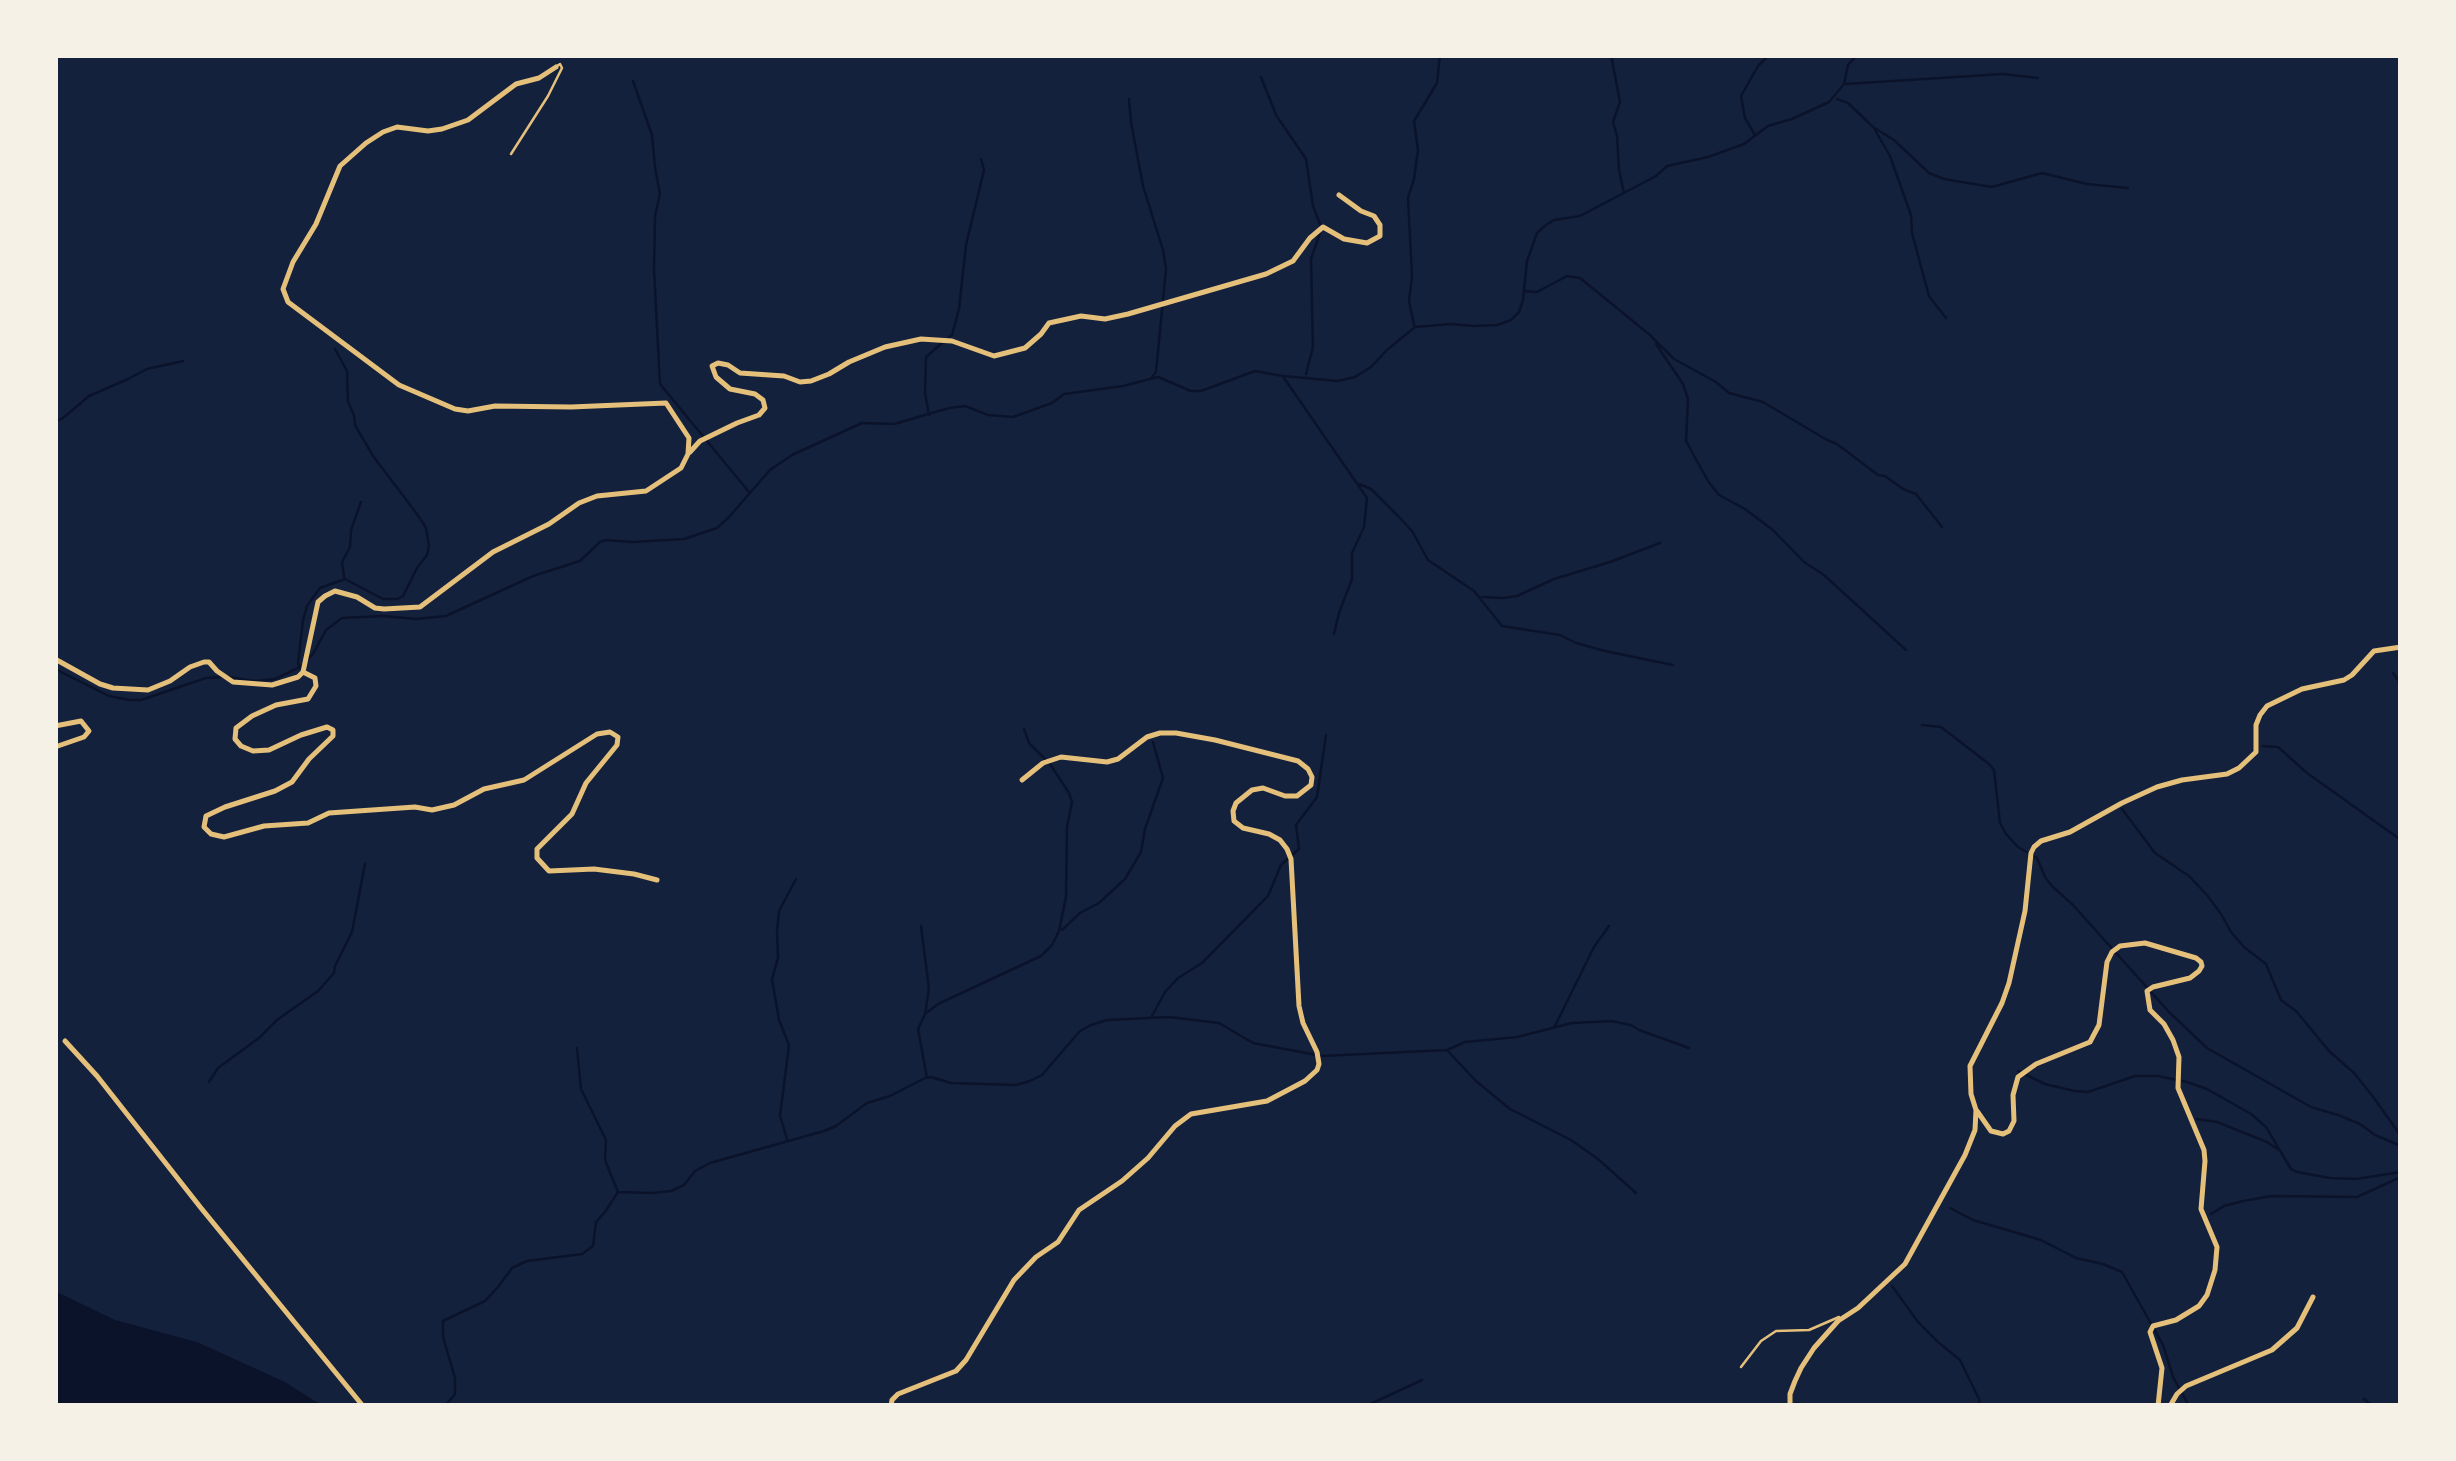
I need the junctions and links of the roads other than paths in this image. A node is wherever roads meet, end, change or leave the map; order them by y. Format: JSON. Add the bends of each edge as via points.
{"nodes":[{"id":1,"x":556,"y":67,"type":"joint"},
{"id":2,"x":511,"y":154,"type":"dead end"},
{"id":3,"x":1340,"y":195,"type":"dead end"},
{"id":4,"x":688,"y":454,"type":"junction"},
{"id":5,"x":2401,"y":647,"type":"edge"},
{"id":6,"x":55,"y":659,"type":"edge"},
{"id":7,"x":304,"y":672,"type":"junction"},
{"id":8,"x":55,"y":726,"type":"edge"},
{"id":9,"x":55,"y":747,"type":"edge"},
{"id":10,"x":1022,"y":780,"type":"dead end"},
{"id":11,"x":657,"y":880,"type":"dead end"},
{"id":12,"x":65,"y":1041,"type":"dead end"},
{"id":13,"x":1976,"y":1110,"type":"junction"},
{"id":14,"x":2312,"y":1298,"type":"dead end"},
{"id":15,"x":1845,"y":1316,"type":"junction"},
{"id":16,"x":1741,"y":1367,"type":"dead end"},
{"id":17,"x":363,"y":1406,"type":"edge"},
{"id":18,"x":891,"y":1406,"type":"edge"},
{"id":19,"x":1790,"y":1406,"type":"edge"},
{"id":20,"x":2158,"y":1406,"type":"edge"},
{"id":21,"x":2170,"y":1406,"type":"edge"}],
"edges":[{"from":1,"to":2,"type":"lane","via":[[562,68],[548,96]]},
{"from":1,"to":4,"type":"street","via":[[516,84],[468,120],[428,131],[382,132],[340,166],[283,289],[288,302],[399,386],[455,409],[666,403],[689,438]]},
{"from":3,"to":4,"type":"street","via":[[1374,216],[1380,236],[1367,244],[1323,227],[1292,262],[1266,274],[1128,314],[1050,323],[1025,348],[994,356],[952,340],[921,339],[800,382],[740,374],[718,363],[712,366],[716,378],[755,394],[765,408],[700,441]]},
{"from":4,"to":7,"type":"street","via":[[680,468],[646,492],[579,502],[494,552],[420,607],[375,608],[335,591],[325,596],[318,602]]},
{"from":5,"to":13,"type":"street","via":[[2374,651],[2344,680],[2266,706],[2256,725],[2256,752],[2239,768],[2158,787],[2034,847],[2009,982],[1970,1066]]},
{"from":6,"to":7,"type":"street","via":[[100,684],[148,690],[204,662],[233,682],[272,685]]},
{"from":7,"to":11,"type":"street","via":[[315,678],[308,699],[252,716],[236,728],[234,739],[253,751],[326,727],[333,736],[292,782],[206,816],[204,828],[211,834],[224,838],[329,813],[454,805],[524,780],[610,732],[617,745],[537,858],[548,871],[594,869]]},
{"from":8,"to":9,"type":"street","via":[[81,720],[89,731]]},
{"from":10,"to":18,"type":"street","via":[[1061,757],[1118,759],[1160,733],[1215,740],[1308,768],[1310,785],[1297,796],[1252,790],[1233,811],[1243,828],[1269,834],[1287,849],[1299,1006],[1317,1070],[1267,1101],[1191,1114],[1122,1182],[1079,1210],[1058,1242],[1014,1280],[956,1370],[898,1394]]},
{"from":12,"to":17,"type":"street"},
{"from":13,"to":15,"type":"street","via":[[1964,1155],[1905,1264]]},
{"from":13,"to":20,"type":"street","via":[[1991,1131],[2003,1134],[2014,1121],[2018,1077],[2090,1042],[2099,1024],[2107,962],[2120,946],[2145,943],[2201,962],[2190,978],[2147,991],[2150,1010],[2179,1057],[2178,1088],[2206,1162],[2201,1209],[2216,1247],[2215,1270],[2199,1306],[2150,1332],[2162,1368]]},
{"from":14,"to":21,"type":"street","via":[[2297,1328],[2272,1350],[2186,1386]]},
{"from":15,"to":16,"type":"lane","via":[[1808,1330],[1776,1331]]},
{"from":15,"to":19,"type":"street","via":[[1800,1368]]}]}
